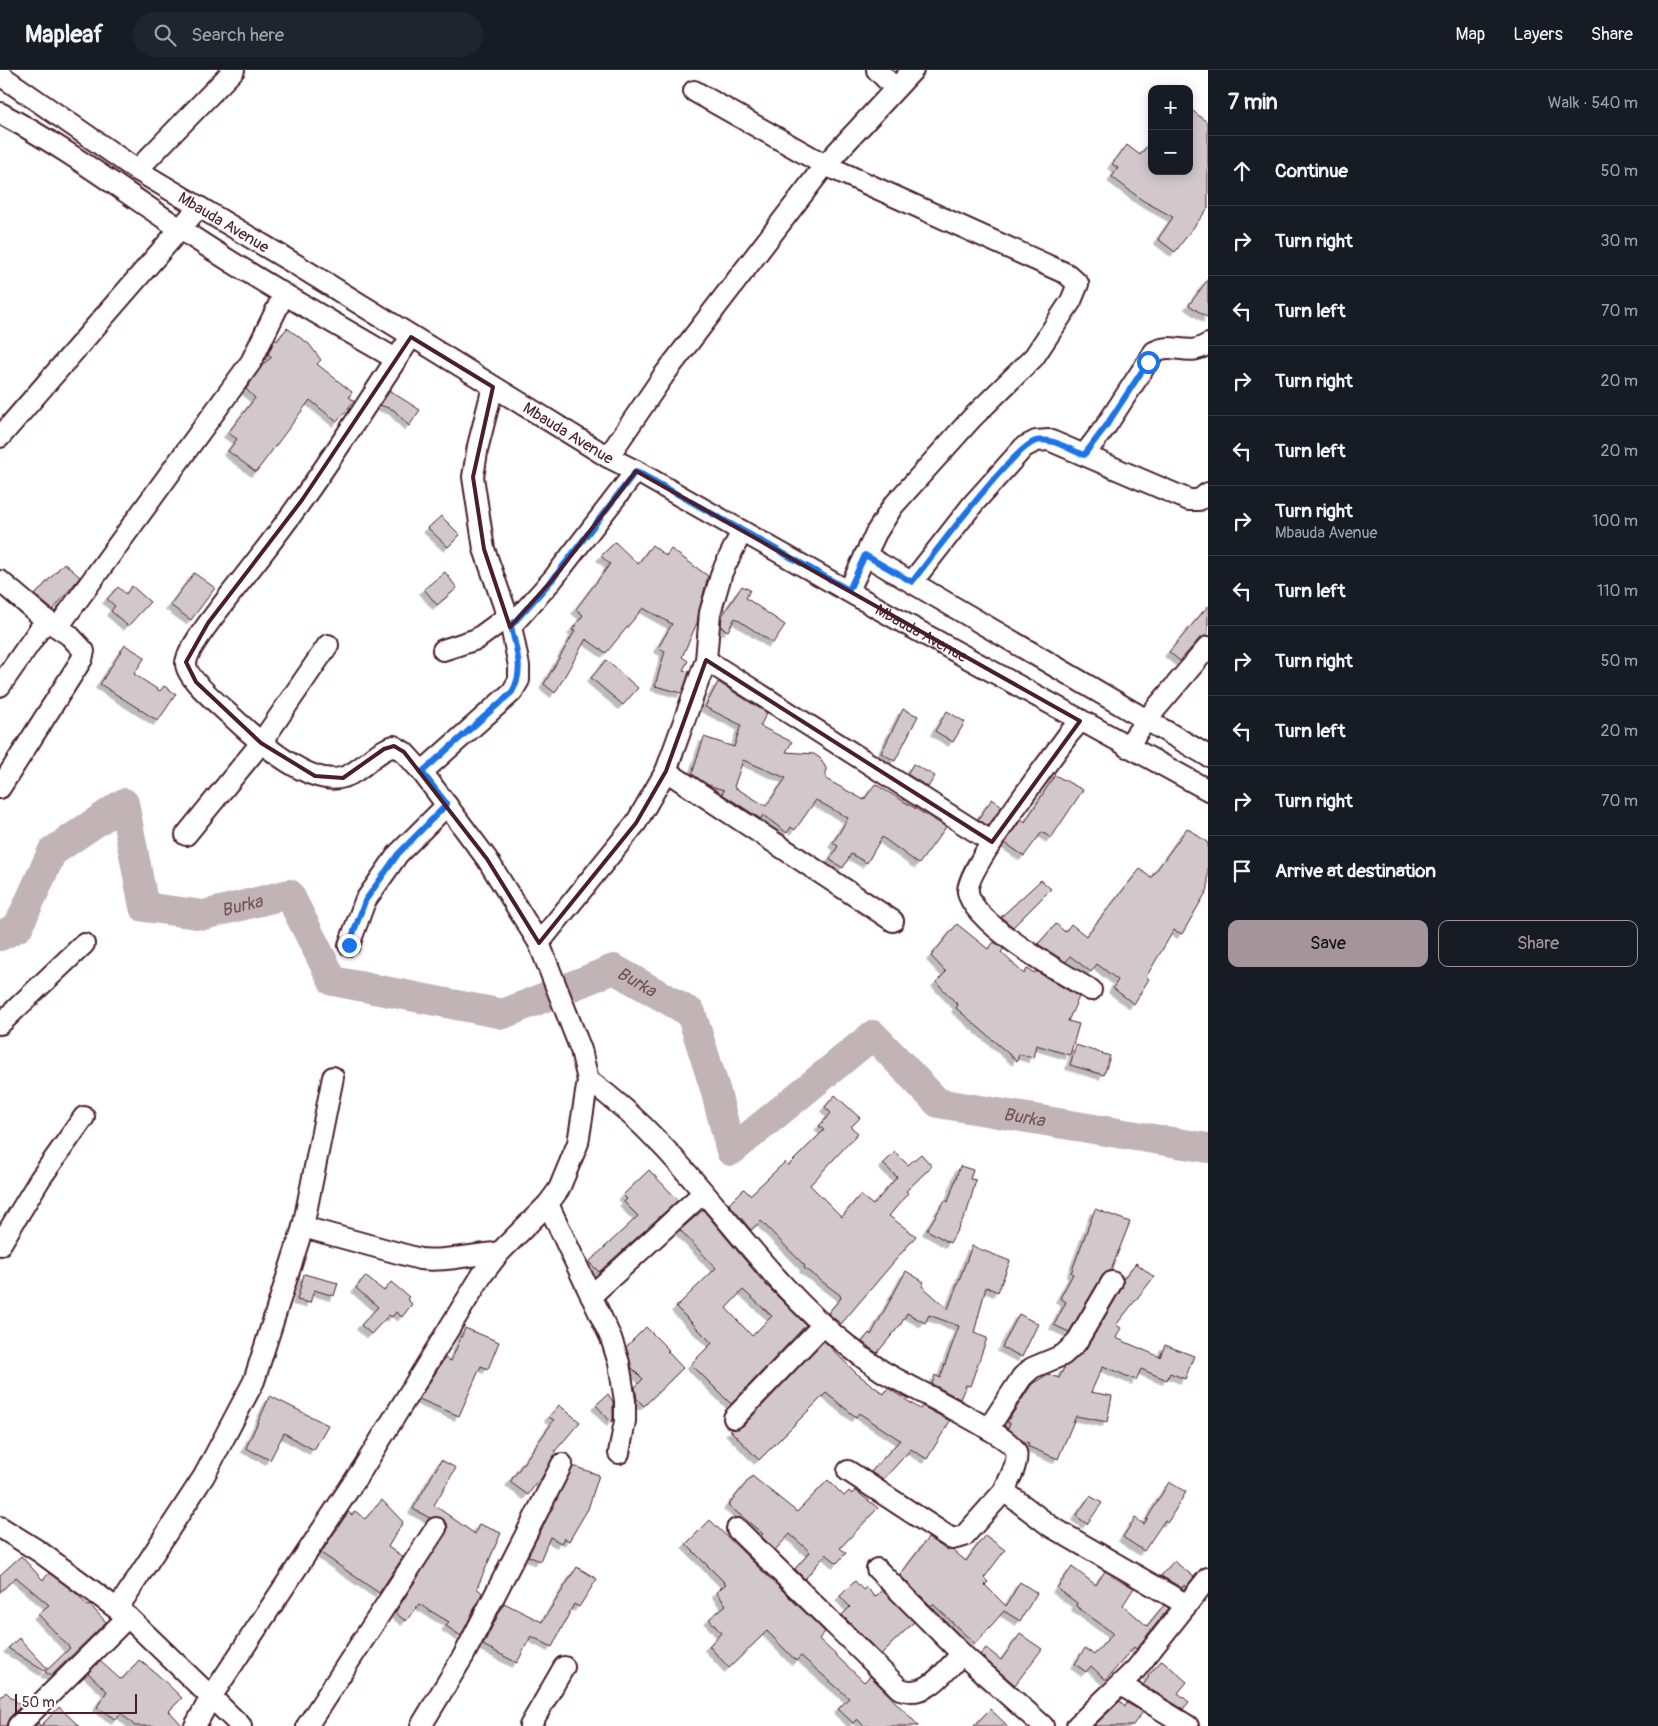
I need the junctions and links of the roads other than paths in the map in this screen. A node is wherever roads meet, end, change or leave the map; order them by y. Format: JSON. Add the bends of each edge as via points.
{"nodes":[{"id":1,"x":234,"y":70,"type":"edge"},
{"id":2,"x":877,"y":70,"type":"edge"},
{"id":3,"x":913,"y":70,"type":"edge"},
{"id":4,"x":0,"y":75,"type":"edge"},
{"id":5,"x":894,"y":87,"type":"junction"},
{"id":6,"x":694,"y":91,"type":"dead end"},
{"id":7,"x":0,"y":113,"type":"edge"},
{"id":8,"x":825,"y":166,"type":"junction"},
{"id":9,"x":138,"y":170,"type":"junction"},
{"id":10,"x":199,"y":207,"type":"junction"},
{"id":11,"x":180,"y":229,"type":"junction"},
{"id":12,"x":284,"y":294,"type":"junction"},
{"id":13,"x":411,"y":337,"type":"junction"},
{"id":14,"x":1208,"y":344,"type":"edge"},
{"id":15,"x":396,"y":359,"type":"junction"},
{"id":16,"x":493,"y":387,"type":"junction"},
{"id":17,"x":0,"y":437,"type":"edge"},
{"id":18,"x":1084,"y":455,"type":"junction"},
{"id":19,"x":608,"y":457,"type":"junction"},
{"id":20,"x":636,"y":471,"type":"junction"},
{"id":21,"x":1208,"y":493,"type":"edge"},
{"id":22,"x":742,"y":531,"type":"junction"},
{"id":23,"x":865,"y":555,"type":"junction"},
{"id":24,"x":0,"y":581,"type":"edge"},
{"id":25,"x":912,"y":582,"type":"junction"},
{"id":26,"x":849,"y":590,"type":"junction"},
{"id":27,"x":509,"y":622,"type":"junction"},
{"id":28,"x":52,"y":623,"type":"junction"},
{"id":29,"x":328,"y":645,"type":"dead end"},
{"id":30,"x":1208,"y":647,"type":"edge"},
{"id":31,"x":444,"y":650,"type":"dead end"},
{"id":32,"x":706,"y":660,"type":"junction"},
{"id":33,"x":0,"y":686,"type":"edge"},
{"id":34,"x":1147,"y":718,"type":"junction"},
{"id":35,"x":1080,"y":721,"type":"junction"},
{"id":36,"x":261,"y":743,"type":"junction"},
{"id":37,"x":1127,"y":747,"type":"junction"},
{"id":38,"x":1208,"y":756,"type":"edge"},
{"id":39,"x":666,"y":771,"type":"junction"},
{"id":40,"x":422,"y":772,"type":"junction"},
{"id":41,"x":0,"y":788,"type":"edge"},
{"id":42,"x":1208,"y":790,"type":"edge"},
{"id":43,"x":447,"y":804,"type":"junction"},
{"id":44,"x":186,"y":834,"type":"dead end"},
{"id":45,"x":992,"y":842,"type":"junction"},
{"id":46,"x":892,"y":921,"type":"dead end"},
{"id":47,"x":539,"y":943,"type":"junction"},
{"id":48,"x":84,"y":944,"type":"dead end"},
{"id":49,"x":349,"y":945,"type":"dead end"},
{"id":50,"x":1091,"y":990,"type":"dead end"},
{"id":51,"x":0,"y":1024,"type":"edge"},
{"id":52,"x":333,"y":1077,"type":"dead end"},
{"id":53,"x":588,"y":1080,"type":"junction"},
{"id":54,"x":84,"y":1117,"type":"dead end"},
{"id":55,"x":703,"y":1193,"type":"junction"},
{"id":56,"x":548,"y":1204,"type":"junction"},
{"id":57,"x":304,"y":1227,"type":"junction"},
{"id":58,"x":0,"y":1245,"type":"edge"},
{"id":59,"x":499,"y":1253,"type":"junction"},
{"id":60,"x":1112,"y":1282,"type":"dead end"},
{"id":61,"x":591,"y":1296,"type":"junction"},
{"id":62,"x":823,"y":1325,"type":"junction"},
{"id":63,"x":734,"y":1418,"type":"dead end"},
{"id":64,"x":988,"y":1429,"type":"junction"},
{"id":65,"x":618,"y":1453,"type":"dead end"},
{"id":66,"x":562,"y":1464,"type":"dead end"},
{"id":67,"x":848,"y":1471,"type":"dead end"},
{"id":68,"x":1004,"y":1491,"type":"junction"},
{"id":69,"x":0,"y":1527,"type":"edge"},
{"id":70,"x":436,"y":1528,"type":"dead end"},
{"id":71,"x":738,"y":1528,"type":"dead end"},
{"id":72,"x":877,"y":1569,"type":"dead end"},
{"id":73,"x":1208,"y":1578,"type":"edge"},
{"id":74,"x":1186,"y":1605,"type":"junction"},
{"id":75,"x":123,"y":1613,"type":"junction"},
{"id":76,"x":962,"y":1654,"type":"junction"},
{"id":77,"x":564,"y":1667,"type":"dead end"},
{"id":78,"x":1121,"y":1685,"type":"junction"},
{"id":79,"x":211,"y":1696,"type":"junction"},
{"id":80,"x":18,"y":1726,"type":"edge"},
{"id":81,"x":195,"y":1726,"type":"edge"},
{"id":82,"x":242,"y":1726,"type":"edge"},
{"id":83,"x":307,"y":1726,"type":"edge"},
{"id":84,"x":421,"y":1726,"type":"edge"},
{"id":85,"x":530,"y":1726,"type":"edge"},
{"id":86,"x":1043,"y":1726,"type":"edge"},
{"id":87,"x":1077,"y":1726,"type":"edge"},
{"id":88,"x":1188,"y":1726,"type":"edge"}],
"edges":[{"from":1,"to":9,"type":"street"},
{"from":2,"to":5,"type":"street"},
{"from":3,"to":5,"type":"street"},
{"from":4,"to":9,"type":"street","name":"Mbauda Avenue"},
{"from":5,"to":8,"type":"street"},
{"from":6,"to":8,"type":"street"},
{"from":7,"to":11,"type":"street","via":[[46,139]]},
{"from":8,"to":19,"type":"street","via":[[664,375]]},
{"from":8,"to":23,"type":"street","via":[[1067,274],[1078,284],[1071,301],[1034,357],[912,482],[893,506]]},
{"from":9,"to":10,"type":"street","name":"Mbauda Avenue"},
{"from":10,"to":11,"type":"street"},
{"from":10,"to":13,"type":"street","name":"Mbauda Avenue"},
{"from":11,"to":12,"type":"street"},
{"from":11,"to":17,"type":"street"},
{"from":12,"to":15,"type":"street"},
{"from":12,"to":28,"type":"street","via":[[251,362]]},
{"from":13,"to":15,"type":"street"},
{"from":13,"to":16,"type":"street","name":"Mbauda Avenue"},
{"from":14,"to":18,"type":"street","via":[[1196,351],[1164,346],[1154,352]]},
{"from":15,"to":36,"type":"street","via":[[302,500],[188,654],[187,670],[196,682]]},
{"from":16,"to":19,"type":"street","name":"Mbauda Avenue"},
{"from":16,"to":27,"type":"street","via":[[473,477],[484,548]]},
{"from":18,"to":21,"type":"street","via":[[1188,500],[1198,500]]},
{"from":18,"to":25,"type":"street","via":[[1049,440],[1036,441],[1024,447],[973,504]]},
{"from":19,"to":20,"type":"street","name":"Mbauda Avenue"},
{"from":20,"to":22,"type":"street","name":"Mbauda Avenue"},
{"from":20,"to":27,"type":"street","via":[[553,579]]},
{"from":22,"to":26,"type":"street","name":"Mbauda Avenue"},
{"from":22,"to":32,"type":"street","via":[[722,572],[710,613]]},
{"from":23,"to":25,"type":"street"},
{"from":23,"to":26,"type":"street"},
{"from":24,"to":28,"type":"street"},
{"from":25,"to":34,"type":"street"},
{"from":26,"to":35,"type":"street","name":"Mbauda Avenue"},
{"from":27,"to":31,"type":"street","via":[[477,639]]},
{"from":27,"to":40,"type":"street","via":[[519,680],[512,692]]},
{"from":28,"to":33,"type":"street"},
{"from":28,"to":41,"type":"street","via":[[81,645],[84,651],[82,659]]},
{"from":29,"to":36,"type":"street"},
{"from":30,"to":34,"type":"street"},
{"from":32,"to":39,"type":"street"},
{"from":32,"to":45,"type":"street"},
{"from":34,"to":37,"type":"street"},
{"from":34,"to":38,"type":"street"},
{"from":35,"to":37,"type":"street","name":"Mbauda Avenue"},
{"from":35,"to":45,"type":"street"},
{"from":36,"to":40,"type":"street","via":[[315,776],[328,780],[343,778],[384,749],[394,746]]},
{"from":36,"to":44,"type":"street"},
{"from":37,"to":42,"type":"street","name":"Mbauda Avenue"},
{"from":39,"to":46,"type":"street"},
{"from":39,"to":47,"type":"street","via":[[636,823]]},
{"from":40,"to":43,"type":"street"},
{"from":43,"to":47,"type":"street","via":[[487,859]]},
{"from":43,"to":49,"type":"street","via":[[398,854],[365,901]]},
{"from":45,"to":50,"type":"street","via":[[969,881],[968,891],[978,913],[1031,954]]},
{"from":47,"to":53,"type":"street","via":[[580,1050]]},
{"from":48,"to":51,"type":"street"},
{"from":52,"to":57,"type":"street"},
{"from":53,"to":55,"type":"street","via":[[612,1097],[650,1133]]},
{"from":53,"to":56,"type":"street","via":[[578,1143],[566,1175]]},
{"from":54,"to":58,"type":"street","via":[[40,1179]]},
{"from":55,"to":61,"type":"street"},
{"from":55,"to":62,"type":"street","via":[[788,1292]]},
{"from":56,"to":59,"type":"street"},
{"from":56,"to":61,"type":"street"},
{"from":57,"to":59,"type":"street","via":[[420,1259]]},
{"from":57,"to":75,"type":"street","via":[[254,1381],[204,1476]]},
{"from":59,"to":79,"type":"street","via":[[468,1295],[363,1468]]},
{"from":60,"to":64,"type":"street","via":[[1076,1343],[1063,1355],[1032,1368],[1022,1377]]},
{"from":61,"to":65,"type":"street","via":[[611,1338],[623,1384],[625,1420]]},
{"from":62,"to":63,"type":"street"},
{"from":62,"to":64,"type":"street","via":[[882,1370]]},
{"from":64,"to":68,"type":"street","via":[[1012,1445],[1017,1453]]},
{"from":66,"to":84,"type":"street","via":[[464,1655]]},
{"from":67,"to":68,"type":"street","via":[[952,1539],[964,1536]]},
{"from":68,"to":74,"type":"street","via":[[1050,1526]]},
{"from":69,"to":75,"type":"street"},
{"from":70,"to":83,"type":"street"},
{"from":71,"to":76,"type":"street","via":[[900,1688],[916,1692],[926,1689]]},
{"from":72,"to":76,"type":"street"},
{"from":73,"to":74,"type":"street"},
{"from":74,"to":78,"type":"street"},
{"from":75,"to":79,"type":"street"},
{"from":75,"to":80,"type":"street"},
{"from":76,"to":86,"type":"street"},
{"from":77,"to":85,"type":"street"},
{"from":78,"to":87,"type":"street"},
{"from":78,"to":88,"type":"street"},
{"from":79,"to":81,"type":"street"},
{"from":79,"to":82,"type":"street"}]}
